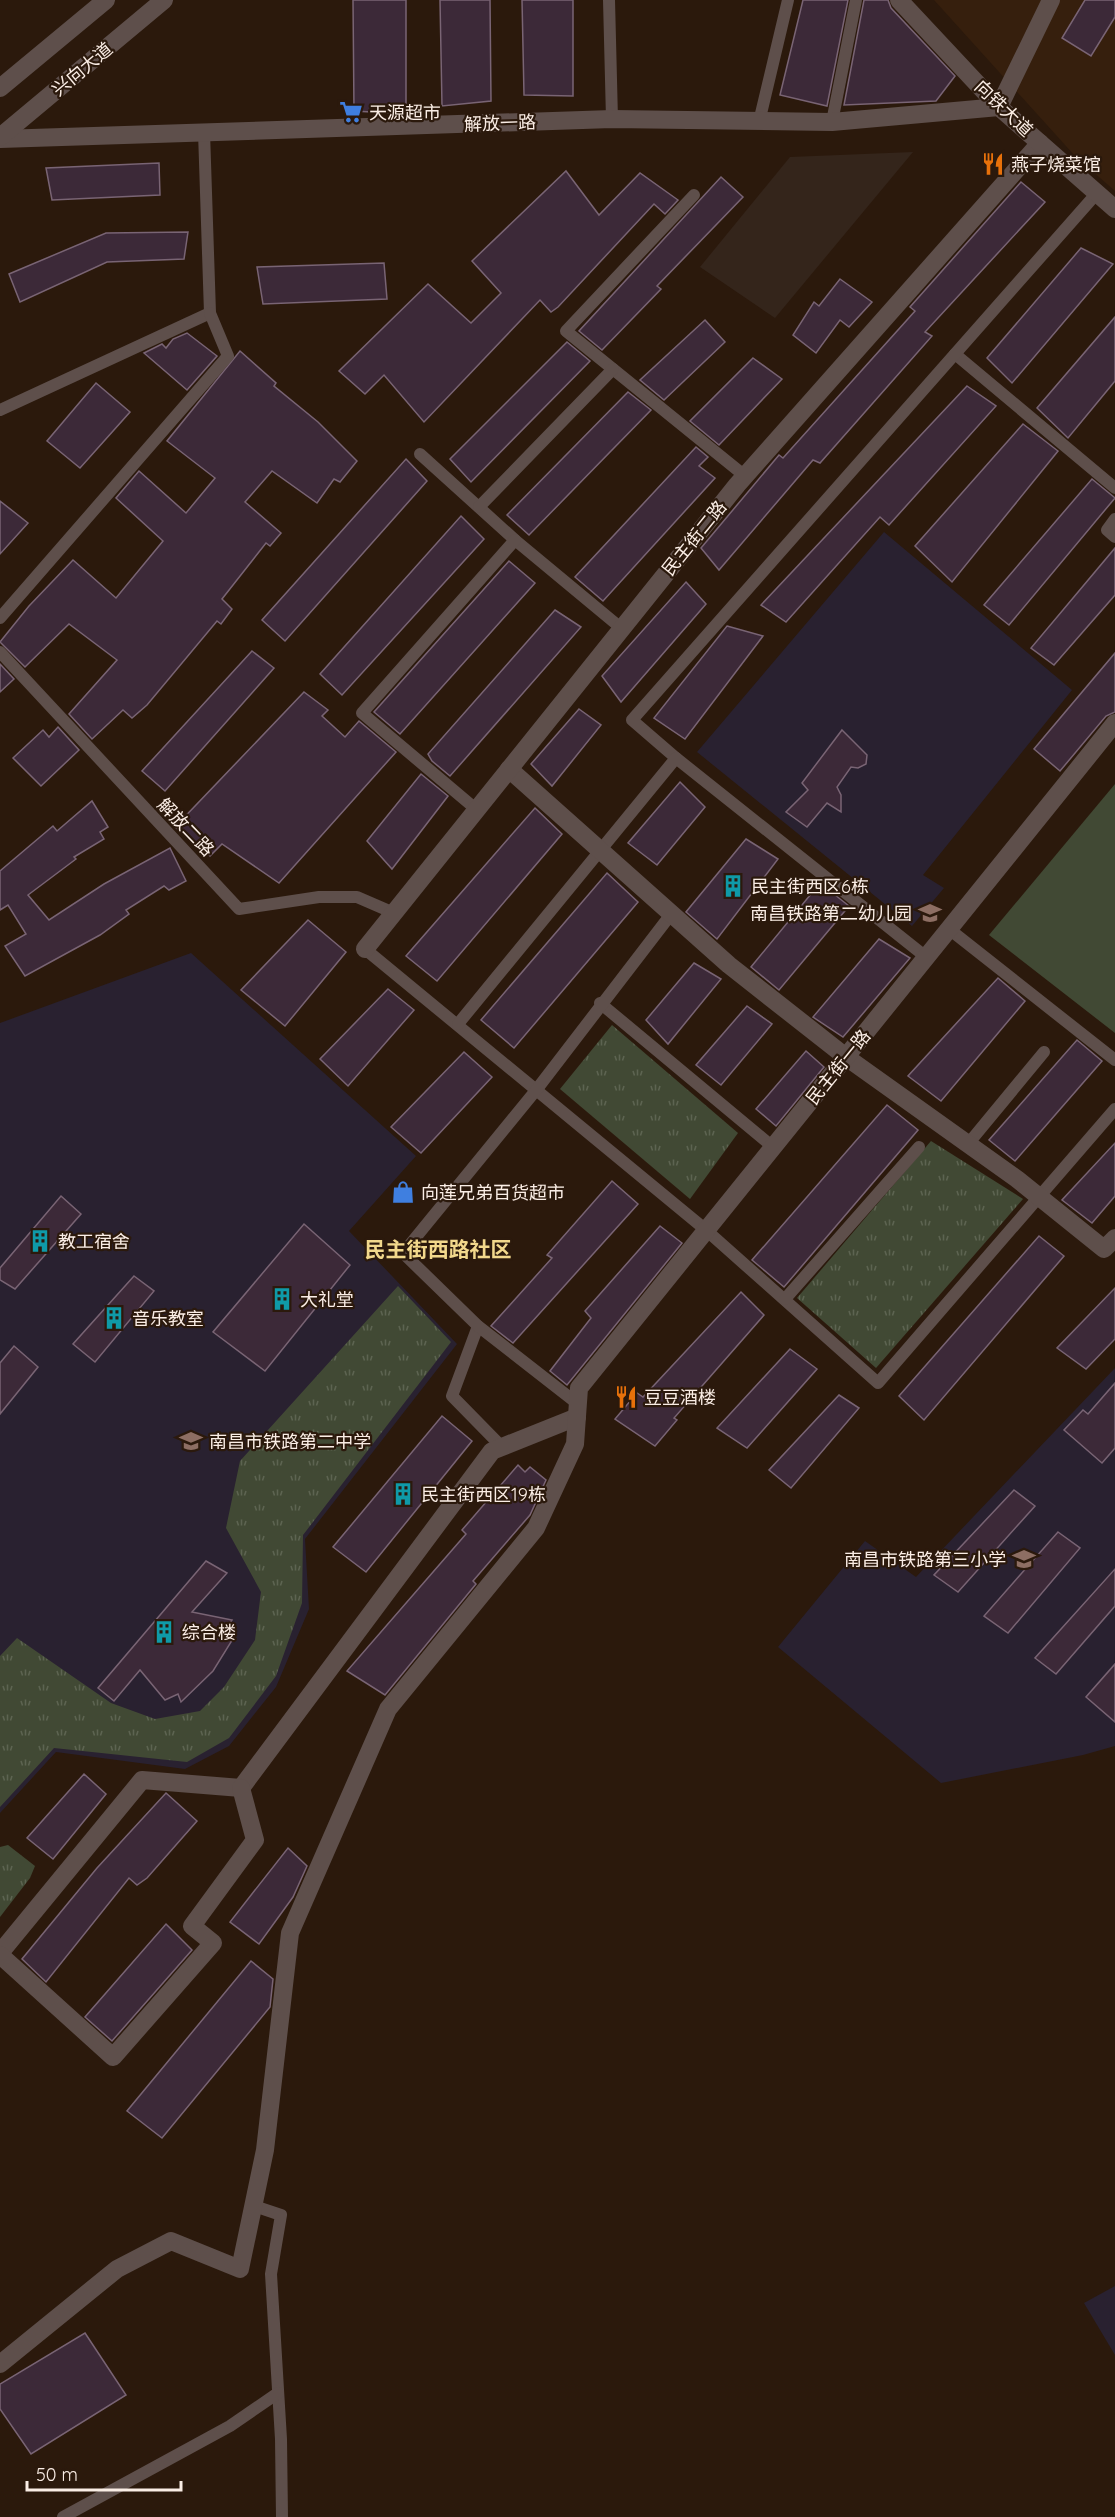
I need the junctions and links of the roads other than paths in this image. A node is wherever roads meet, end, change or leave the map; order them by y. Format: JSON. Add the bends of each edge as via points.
{"nodes":[{"id":1,"x":106,"y":0,"type":"edge"},
{"id":2,"x":164,"y":0,"type":"edge"},
{"id":3,"x":609,"y":0,"type":"edge"},
{"id":4,"x":788,"y":0,"type":"edge"},
{"id":5,"x":856,"y":0,"type":"edge"},
{"id":6,"x":899,"y":0,"type":"edge"},
{"id":7,"x":1051,"y":0,"type":"edge"},
{"id":8,"x":0,"y":88,"type":"edge"},
{"id":9,"x":999,"y":106,"type":"junction"},
{"id":10,"x":612,"y":119,"type":"junction"},
{"id":11,"x":759,"y":122,"type":"junction"},
{"id":12,"x":832,"y":122,"type":"junction"},
{"id":13,"x":204,"y":132,"type":"junction"},
{"id":14,"x":0,"y":138,"type":"edge"},
{"id":15,"x":1040,"y":143,"type":"junction"},
{"id":16,"x":1097,"y":193,"type":"junction"},
{"id":17,"x":694,"y":195,"type":"dead end"},
{"id":18,"x":1115,"y":209,"type":"edge"},
{"id":19,"x":210,"y":313,"type":"junction"},
{"id":20,"x":955,"y":354,"type":"junction"},
{"id":21,"x":613,"y":369,"type":"junction"},
{"id":22,"x":0,"y":410,"type":"edge"},
{"id":23,"x":420,"y":454,"type":"dead end"},
{"id":24,"x":745,"y":476,"type":"junction"},
{"id":25,"x":1115,"y":488,"type":"edge"},
{"id":26,"x":479,"y":507,"type":"junction"},
{"id":27,"x":1115,"y":519,"type":"edge"},
{"id":28,"x":1115,"y":537,"type":"edge"},
{"id":29,"x":515,"y":540,"type":"junction"},
{"id":30,"x":0,"y":618,"type":"edge"},
{"id":31,"x":621,"y":628,"type":"junction"},
{"id":32,"x":0,"y":652,"type":"edge"},
{"id":33,"x":1115,"y":723,"type":"edge"},
{"id":34,"x":676,"y":758,"type":"junction"},
{"id":35,"x":509,"y":769,"type":"junction"},
{"id":36,"x":477,"y":810,"type":"junction"},
{"id":37,"x":599,"y":849,"type":"junction"},
{"id":38,"x":394,"y":913,"type":"junction"},
{"id":39,"x":672,"y":913,"type":"junction"},
{"id":40,"x":949,"y":929,"type":"junction"},
{"id":41,"x":365,"y":949,"type":"joint"},
{"id":42,"x":926,"y":957,"type":"junction"},
{"id":43,"x":600,"y":1003,"type":"junction"},
{"id":44,"x":458,"y":1024,"type":"junction"},
{"id":45,"x":1044,"y":1052,"type":"dead end"},
{"id":46,"x":846,"y":1057,"type":"junction"},
{"id":47,"x":1115,"y":1060,"type":"edge"},
{"id":48,"x":537,"y":1089,"type":"junction"},
{"id":49,"x":1114,"y":1109,"type":"edge"},
{"id":50,"x":968,"y":1144,"type":"junction"},
{"id":51,"x":773,"y":1147,"type":"junction"},
{"id":52,"x":919,"y":1147,"type":"dead end"},
{"id":53,"x":1040,"y":1197,"type":"junction"},
{"id":54,"x":706,"y":1230,"type":"junction"},
{"id":55,"x":1115,"y":1238,"type":"edge"},
{"id":56,"x":785,"y":1299,"type":"junction"},
{"id":57,"x":478,"y":1326,"type":"junction"},
{"id":58,"x":577,"y":1411,"type":"junction"},
{"id":59,"x":502,"y":1447,"type":"junction"},
{"id":60,"x":241,"y":1788,"type":"junction"},
{"id":61,"x":0,"y":1954,"type":"edge"},
{"id":62,"x":254,"y":2206,"type":"junction"},
{"id":63,"x":0,"y":2364,"type":"edge"},
{"id":64,"x":278,"y":2392,"type":"junction"},
{"id":65,"x":63,"y":2517,"type":"edge"},
{"id":66,"x":282,"y":2517,"type":"edge"}],
"edges":[{"from":1,"to":8,"type":"street","name":"兴向大道"},
{"from":2,"to":14,"type":"street","name":"兴向大道"},
{"from":3,"to":10,"type":"lane"},
{"from":4,"to":11,"type":"lane"},
{"from":5,"to":12,"type":"lane"},
{"from":6,"to":9,"type":"street","name":"向铁大道"},
{"from":7,"to":9,"type":"street"},
{"from":9,"to":12,"type":"street","name":"解放一路"},
{"from":9,"to":15,"type":"street","name":"向铁大道"},
{"from":10,"to":11,"type":"street","name":"解放一路"},
{"from":10,"to":13,"type":"street","name":"解放一路"},
{"from":11,"to":12,"type":"street","name":"解放一路"},
{"from":13,"to":14,"type":"street","name":"解放一路"},
{"from":13,"to":19,"type":"lane"},
{"from":15,"to":16,"type":"street","name":"向铁大道"},
{"from":15,"to":24,"type":"street","name":"民主街二路"},
{"from":16,"to":18,"type":"street","name":"向铁大道"},
{"from":16,"to":20,"type":"lane"},
{"from":17,"to":21,"type":"lane","via":[[566,331]]},
{"from":19,"to":22,"type":"lane"},
{"from":19,"to":30,"type":"lane","via":[[228,356]]},
{"from":20,"to":25,"type":"lane"},
{"from":20,"to":34,"type":"lane","via":[[632,720]]},
{"from":21,"to":24,"type":"lane"},
{"from":21,"to":26,"type":"lane"},
{"from":23,"to":26,"type":"lane"},
{"from":24,"to":31,"type":"street","name":"民主街二路"},
{"from":26,"to":29,"type":"lane"},
{"from":27,"to":28,"type":"lane","via":[[1107,530]]},
{"from":29,"to":31,"type":"lane"},
{"from":29,"to":36,"type":"lane","via":[[362,713]]},
{"from":31,"to":35,"type":"street","name":"民主街二路"},
{"from":32,"to":38,"type":"lane","name":"解放二路","via":[[239,909],[319,897],[357,897]]},
{"from":33,"to":40,"type":"street","name":"民主街一路"},
{"from":34,"to":37,"type":"lane"},
{"from":34,"to":42,"type":"lane"},
{"from":35,"to":36,"type":"street","name":"民主街二路"},
{"from":35,"to":37,"type":"street"},
{"from":36,"to":38,"type":"street","name":"民主街二路"},
{"from":37,"to":39,"type":"street"},
{"from":37,"to":44,"type":"lane"},
{"from":38,"to":41,"type":"street","name":"民主街二路"},
{"from":39,"to":43,"type":"lane"},
{"from":39,"to":46,"type":"street","via":[[729,965]]},
{"from":40,"to":42,"type":"street","name":"民主街一路"},
{"from":40,"to":47,"type":"lane"},
{"from":41,"to":44,"type":"lane"},
{"from":42,"to":46,"type":"street","name":"民主街一路"},
{"from":43,"to":48,"type":"lane"},
{"from":43,"to":51,"type":"lane"},
{"from":44,"to":48,"type":"lane"},
{"from":45,"to":50,"type":"lane"},
{"from":46,"to":50,"type":"street"},
{"from":46,"to":51,"type":"street","name":"民主街一路"},
{"from":48,"to":54,"type":"lane"},
{"from":48,"to":57,"type":"lane","via":[[403,1253]]},
{"from":49,"to":53,"type":"lane"},
{"from":50,"to":53,"type":"street"},
{"from":51,"to":54,"type":"street","name":"民主街一路"},
{"from":52,"to":56,"type":"lane"},
{"from":53,"to":55,"type":"street","via":[[1104,1249]]},
{"from":53,"to":56,"type":"lane","via":[[878,1383]]},
{"from":54,"to":56,"type":"lane"},
{"from":54,"to":58,"type":"street","name":"民主街一路","via":[[579,1388]]},
{"from":57,"to":58,"type":"lane"},
{"from":57,"to":59,"type":"lane","via":[[452,1396]]},
{"from":58,"to":59,"type":"street"},
{"from":58,"to":62,"type":"street","name":"民主街一路","via":[[575,1444],[536,1528],[388,1709],[290,1933],[265,2150]]},
{"from":59,"to":60,"type":"street","via":[[492,1451]]},
{"from":60,"to":61,"type":"street","via":[[142,1780]]},
{"from":60,"to":61,"type":"street","via":[[255,1840],[192,1926],[213,1942],[113,2057]]},
{"from":62,"to":63,"type":"street","name":"民主街一路","via":[[240,2269],[171,2241],[117,2269]]},
{"from":62,"to":64,"type":"lane","via":[[281,2215],[271,2274]]},
{"from":64,"to":65,"type":"lane","via":[[230,2426]]},
{"from":64,"to":66,"type":"lane"}]}
